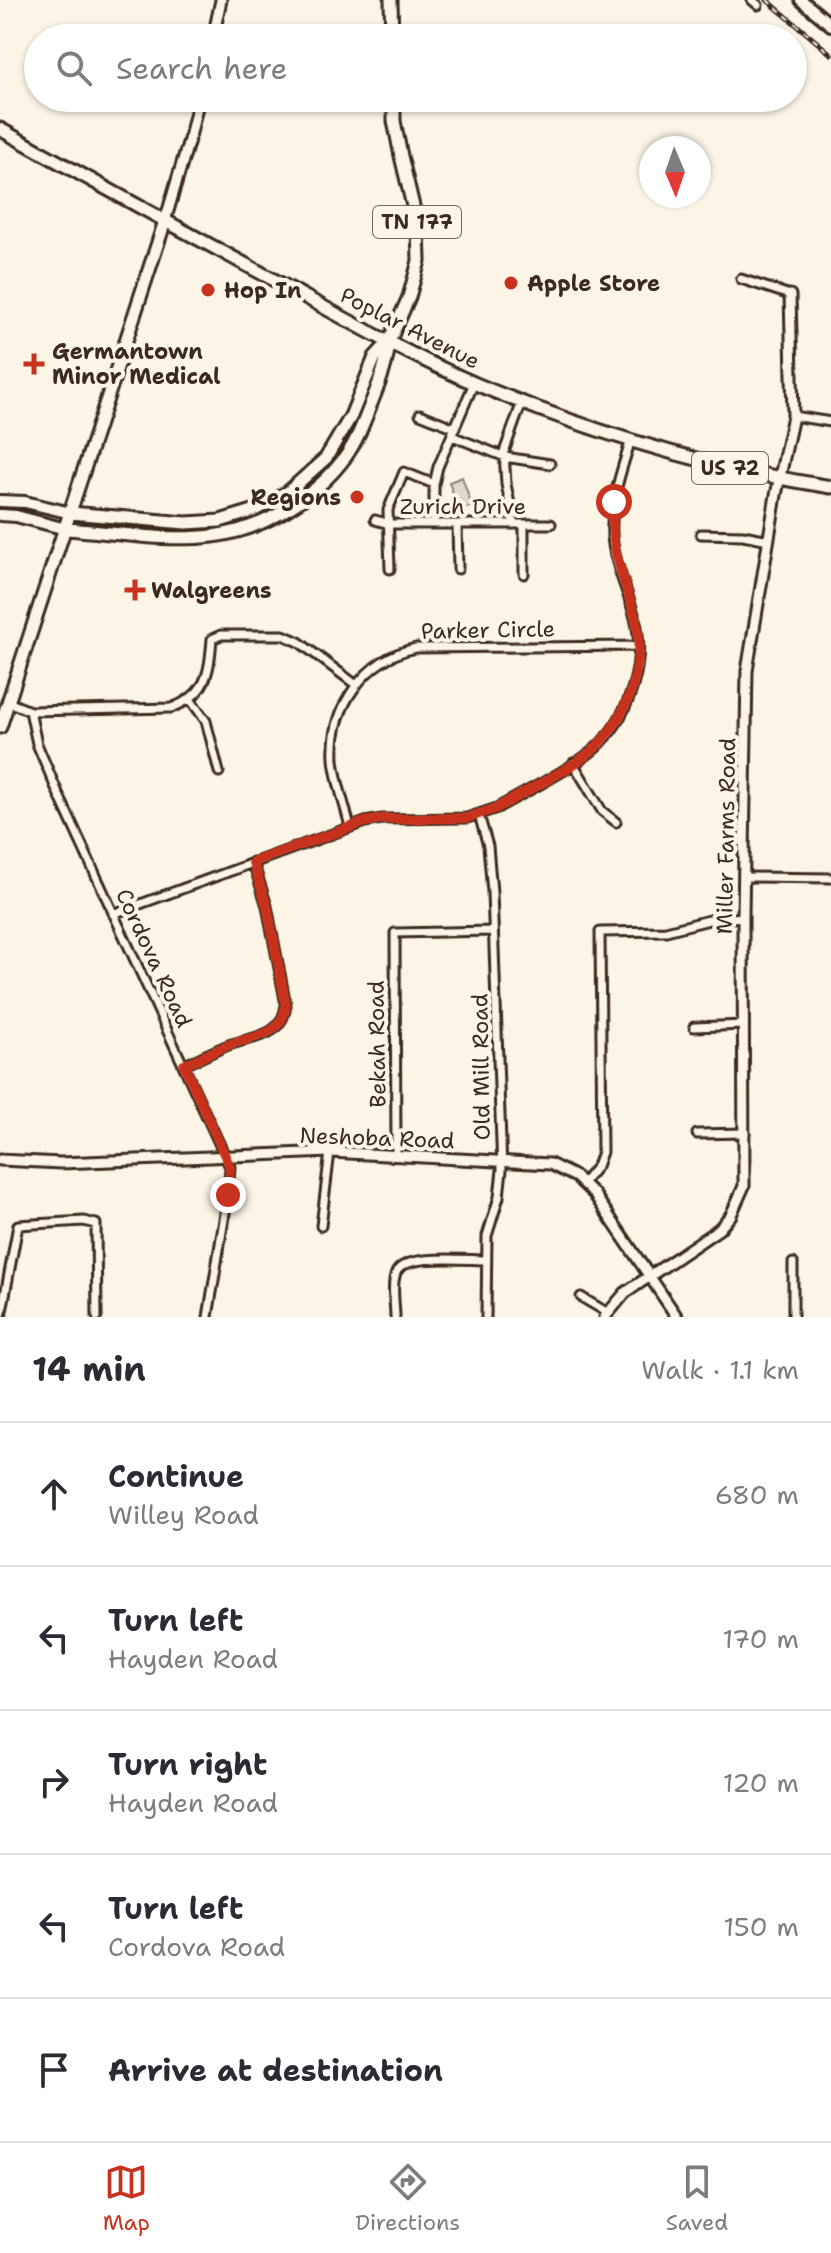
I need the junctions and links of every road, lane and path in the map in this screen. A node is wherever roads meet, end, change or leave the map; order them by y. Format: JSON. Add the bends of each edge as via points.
{"nodes":[{"id":1,"x":221,"y":0,"type":"edge"},
{"id":2,"x":391,"y":0,"type":"edge"},
{"id":3,"x":801,"y":0,"type":"edge"},
{"id":4,"x":216,"y":24,"type":"edge"},
{"id":5,"x":392,"y":24,"type":"edge"},
{"id":6,"x":831,"y":25,"type":"edge"},
{"id":7,"x":196,"y":112,"type":"edge"},
{"id":8,"x":394,"y":112,"type":"edge"},
{"id":9,"x":0,"y":129,"type":"edge"},
{"id":10,"x":165,"y":221,"type":"junction"},
{"id":11,"x":741,"y":279,"type":"dead end"},
{"id":12,"x":790,"y":295,"type":"joint"},
{"id":13,"x":389,"y":342,"type":"junction"},
{"id":14,"x":474,"y":383,"type":"junction"},
{"id":15,"x":522,"y":402,"type":"junction"},
{"id":16,"x":420,"y":414,"type":"dead end"},
{"id":17,"x":793,"y":416,"type":"junction"},
{"id":18,"x":831,"y":422,"type":"edge"},
{"id":19,"x":454,"y":432,"type":"junction"},
{"id":20,"x":631,"y":440,"type":"junction"},
{"id":21,"x":505,"y":457,"type":"junction"},
{"id":22,"x":550,"y":464,"type":"dead end"},
{"id":23,"x":781,"y":480,"type":"junction"},
{"id":24,"x":434,"y":484,"type":"junction"},
{"id":25,"x":831,"y":487,"type":"edge"},
{"id":26,"x":0,"y":501,"type":"edge"},
{"id":27,"x":71,"y":513,"type":"junction"},
{"id":28,"x":0,"y":515,"type":"edge"},
{"id":29,"x":375,"y":520,"type":"dead end"},
{"id":30,"x":390,"y":524,"type":"junction"},
{"id":31,"x":434,"y":524,"type":"junction"},
{"id":32,"x":457,"y":524,"type":"junction"},
{"id":33,"x":514,"y":524,"type":"junction"},
{"id":34,"x":524,"y":524,"type":"junction"},
{"id":35,"x":551,"y":524,"type":"dead end"},
{"id":36,"x":66,"y":529,"type":"junction"},
{"id":37,"x":701,"y":534,"type":"dead end"},
{"id":38,"x":769,"y":540,"type":"junction"},
{"id":39,"x":390,"y":569,"type":"dead end"},
{"id":40,"x":458,"y":569,"type":"dead end"},
{"id":41,"x":524,"y":574,"type":"dead end"},
{"id":42,"x":638,"y":646,"type":"junction"},
{"id":43,"x":355,"y":684,"type":"junction"},
{"id":44,"x":190,"y":699,"type":"junction"},
{"id":45,"x":8,"y":702,"type":"junction"},
{"id":46,"x":30,"y":711,"type":"junction"},
{"id":47,"x":0,"y":727,"type":"edge"},
{"id":48,"x":573,"y":763,"type":"junction"},
{"id":49,"x":219,"y":772,"type":"dead end"},
{"id":50,"x":479,"y":815,"type":"junction"},
{"id":51,"x":616,"y":822,"type":"dead end"},
{"id":52,"x":350,"y":827,"type":"junction"},
{"id":53,"x":253,"y":862,"type":"junction"},
{"id":54,"x":744,"y":877,"type":"junction"},
{"id":55,"x":831,"y":878,"type":"edge"},
{"id":56,"x":113,"y":914,"type":"junction"},
{"id":57,"x":743,"y":917,"type":"junction"},
{"id":58,"x":493,"y":931,"type":"junction"},
{"id":59,"x":744,"y":1025,"type":"junction"},
{"id":60,"x":694,"y":1027,"type":"dead end"},
{"id":61,"x":184,"y":1065,"type":"junction"},
{"id":62,"x":745,"y":1133,"type":"junction"},
{"id":63,"x":697,"y":1134,"type":"dead end"},
{"id":64,"x":330,"y":1152,"type":"junction"},
{"id":65,"x":396,"y":1154,"type":"junction"},
{"id":66,"x":226,"y":1156,"type":"junction"},
{"id":67,"x":0,"y":1160,"type":"edge"},
{"id":68,"x":501,"y":1161,"type":"junction"},
{"id":69,"x":583,"y":1183,"type":"junction"},
{"id":70,"x":321,"y":1226,"type":"dead end"},
{"id":71,"x":486,"y":1260,"type":"junction"},
{"id":72,"x":793,"y":1263,"type":"dead end"},
{"id":73,"x":650,"y":1276,"type":"junction"},
{"id":74,"x":581,"y":1297,"type":"dead end"},
{"id":75,"x":606,"y":1315,"type":"edge"},
{"id":76,"x":1,"y":1317,"type":"edge"},
{"id":77,"x":97,"y":1317,"type":"edge"},
{"id":78,"x":208,"y":1317,"type":"edge"},
{"id":79,"x":395,"y":1317,"type":"edge"},
{"id":80,"x":486,"y":1317,"type":"edge"},
{"id":81,"x":677,"y":1317,"type":"edge"},
{"id":82,"x":793,"y":1317,"type":"edge"}],
"edges":[{"from":1,"to":4,"type":"street"},
{"from":2,"to":5,"type":"main road"},
{"from":3,"to":6,"type":"main road"},
{"from":7,"to":10,"type":"street"},
{"from":8,"to":13,"type":"main road","number":"TN 177","via":[[420,250],[416,277]]},
{"from":9,"to":10,"type":"main road","name":"Poplar Avenue","number":"US 72"},
{"from":10,"to":13,"type":"main road","name":"Poplar Avenue","number":"US 72"},
{"from":10,"to":27,"type":"main road"},
{"from":11,"to":12,"type":"street"},
{"from":12,"to":17,"type":"street","name":"Miller Farms Road"},
{"from":13,"to":14,"type":"main road","name":"Poplar Avenue","number":"US 72"},
{"from":13,"to":27,"type":"main road","via":[[375,357],[351,416],[326,458],[276,499],[208,523]]},
{"from":13,"to":36,"type":"main road","via":[[387,362],[346,455],[293,505],[215,536]]},
{"from":14,"to":15,"type":"main road","name":"Poplar Avenue","number":"US 72"},
{"from":14,"to":19,"type":"street"},
{"from":15,"to":20,"type":"main road","name":"Poplar Avenue","number":"US 72"},
{"from":15,"to":21,"type":"street"},
{"from":16,"to":19,"type":"street"},
{"from":17,"to":18,"type":"street"},
{"from":17,"to":23,"type":"street","name":"Miller Farms Road"},
{"from":19,"to":21,"type":"street"},
{"from":19,"to":24,"type":"street"},
{"from":20,"to":23,"type":"main road","name":"Poplar Avenue","number":"US 72"},
{"from":20,"to":42,"type":"street","via":[[613,506],[612,533]]},
{"from":21,"to":22,"type":"street"},
{"from":21,"to":33,"type":"street"},
{"from":23,"to":25,"type":"main road","name":"Poplar Avenue","number":"US 72"},
{"from":23,"to":38,"type":"street","name":"Miller Farms Road"},
{"from":24,"to":30,"type":"street","via":[[404,472],[388,510]]},
{"from":24,"to":31,"type":"street"},
{"from":26,"to":27,"type":"main road"},
{"from":27,"to":36,"type":"main road"},
{"from":28,"to":36,"type":"main road"},
{"from":29,"to":30,"type":"street","name":"Zurich Drive"},
{"from":30,"to":31,"type":"street","name":"Zurich Drive"},
{"from":30,"to":39,"type":"street"},
{"from":31,"to":32,"type":"street","name":"Zurich Drive"},
{"from":32,"to":33,"type":"street","name":"Zurich Drive"},
{"from":32,"to":40,"type":"street"},
{"from":33,"to":34,"type":"street","name":"Zurich Drive"},
{"from":34,"to":35,"type":"street","name":"Zurich Drive"},
{"from":34,"to":41,"type":"street"},
{"from":36,"to":45,"type":"main road"},
{"from":37,"to":38,"type":"street"},
{"from":38,"to":54,"type":"street","name":"Miller Farms Road","via":[[747,671]]},
{"from":42,"to":43,"type":"street","name":"Parker Circle","via":[[416,648],[377,665]]},
{"from":42,"to":48,"type":"street","via":[[635,679],[624,708],[600,744]]},
{"from":43,"to":44,"type":"street","via":[[283,635],[221,635],[212,639],[207,675]]},
{"from":43,"to":52,"type":"street","name":"Parker Circle","via":[[334,744]]},
{"from":44,"to":46,"type":"street","via":[[171,708]]},
{"from":44,"to":49,"type":"street","via":[[206,721]]},
{"from":45,"to":46,"type":"street"},
{"from":45,"to":47,"type":"main road"},
{"from":46,"to":56,"type":"street","name":"Cordova Road","via":[[37,744]]},
{"from":48,"to":50,"type":"street"},
{"from":48,"to":51,"type":"street","via":[[602,811]]},
{"from":50,"to":52,"type":"street","via":[[382,819]]},
{"from":50,"to":58,"type":"street","name":"Old Mill Road","via":[[490,864]]},
{"from":52,"to":53,"type":"street"},
{"from":53,"to":56,"type":"street"},
{"from":53,"to":61,"type":"street","via":[[267,906],[284,1017],[266,1034]]},
{"from":54,"to":55,"type":"street"},
{"from":54,"to":57,"type":"street","name":"Miller Farms Road"},
{"from":56,"to":61,"type":"street","name":"Cordova Road"},
{"from":57,"to":59,"type":"street","name":"Miller Farms Road"},
{"from":57,"to":69,"type":"street","via":[[666,931],[600,932],[602,1152]]},
{"from":58,"to":65,"type":"street","name":"Bekah Road","via":[[395,933]]},
{"from":58,"to":68,"type":"street","name":"Old Mill Road"},
{"from":59,"to":60,"type":"street"},
{"from":59,"to":62,"type":"street","name":"Miller Farms Road"},
{"from":61,"to":66,"type":"street","name":"Cordova Road"},
{"from":62,"to":63,"type":"street"},
{"from":62,"to":73,"type":"street","name":"Miller Farms Road","via":[[744,1186],[731,1215],[706,1240]]},
{"from":64,"to":65,"type":"street","name":"Neshoba Road"},
{"from":64,"to":66,"type":"street","name":"Neshoba Road"},
{"from":64,"to":70,"type":"street"},
{"from":65,"to":68,"type":"street","name":"Neshoba Road"},
{"from":66,"to":67,"type":"street","name":"Neshoba Road","via":[[61,1163]]},
{"from":66,"to":78,"type":"street","name":"Cordova Road","via":[[229,1186]]},
{"from":68,"to":69,"type":"street","name":"Neshoba Road","via":[[550,1164]]},
{"from":68,"to":71,"type":"street","name":"Old Mill Road"},
{"from":69,"to":73,"type":"street","name":"Neshoba Road"},
{"from":71,"to":79,"type":"street","via":[[412,1260],[400,1266],[395,1276]]},
{"from":71,"to":80,"type":"street","name":"Old Mill Road"},
{"from":72,"to":82,"type":"street"},
{"from":73,"to":75,"type":"street","name":"Miller Farms Road"},
{"from":73,"to":81,"type":"street","name":"Neshoba Road"},
{"from":74,"to":75,"type":"street"},
{"from":76,"to":77,"type":"street","via":[[18,1225],[84,1221],[96,1224]]}]}
